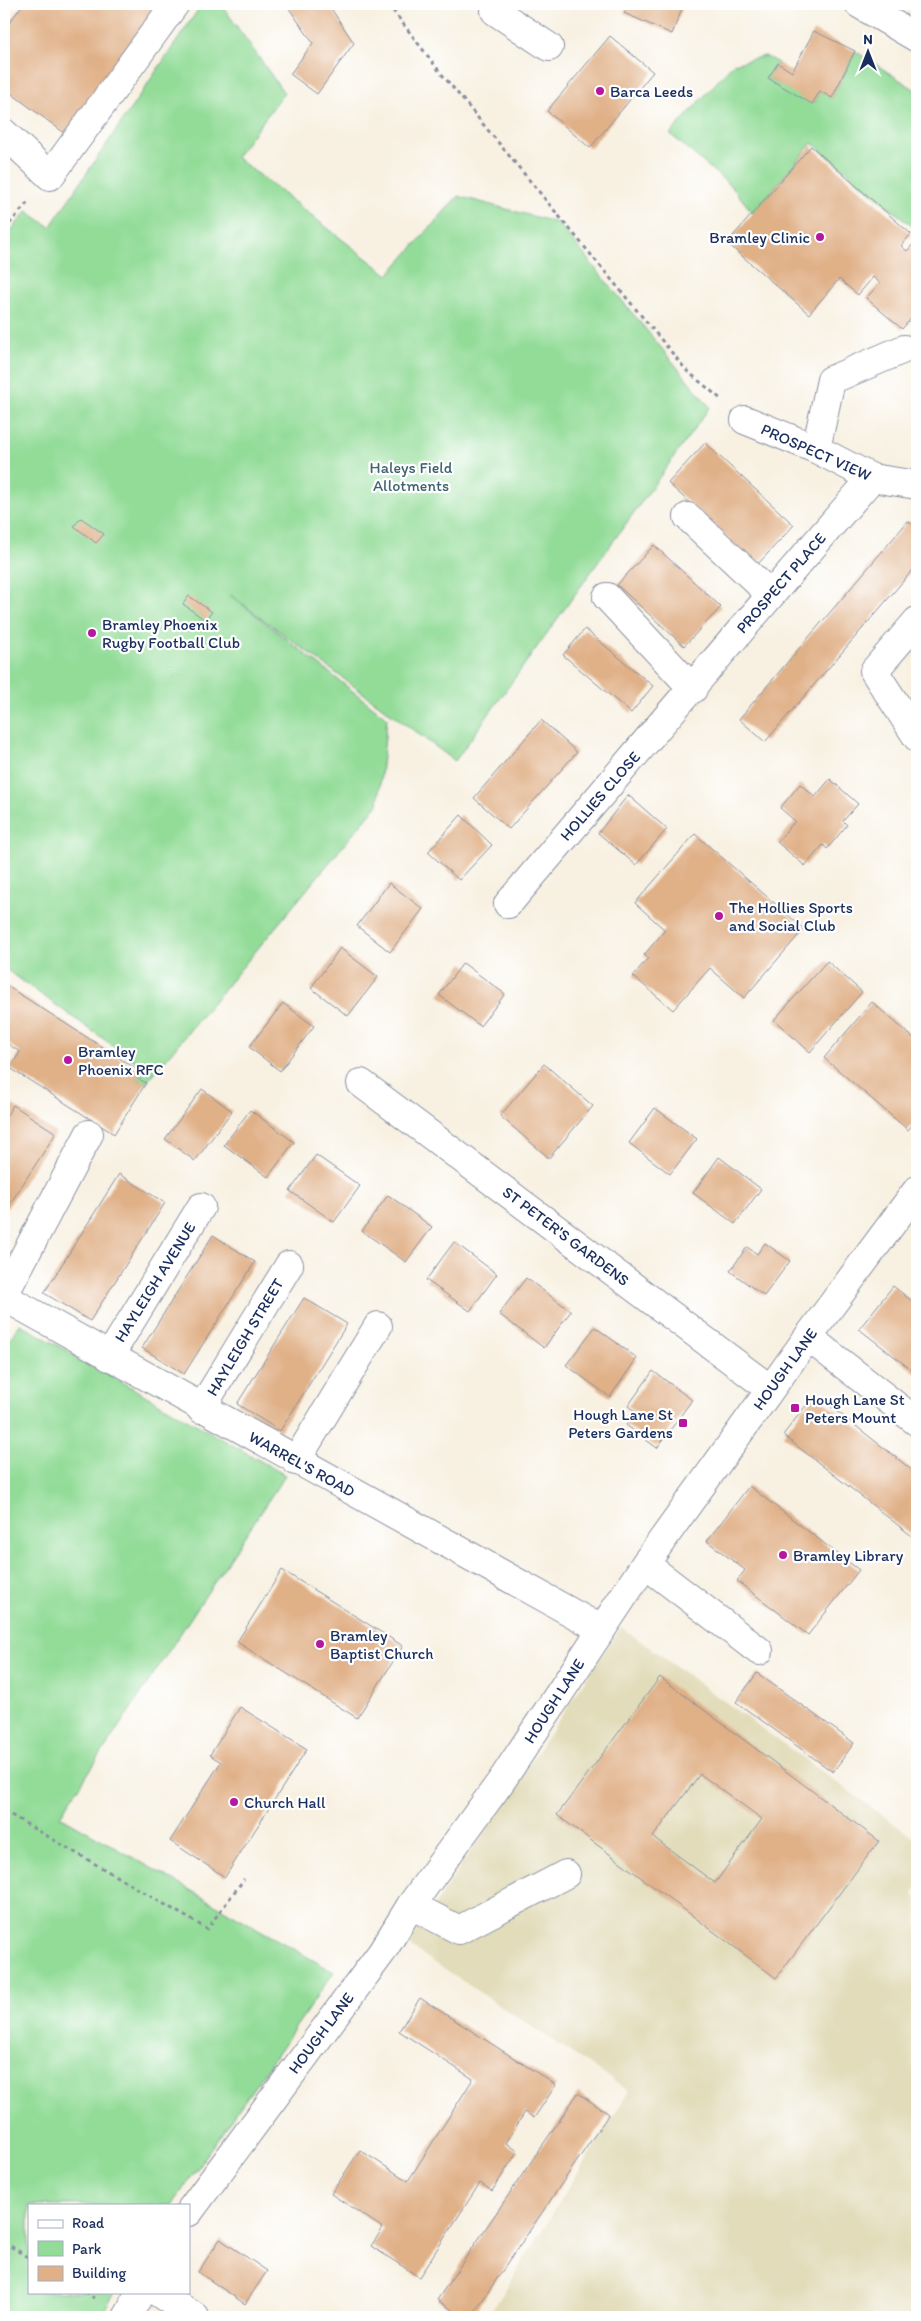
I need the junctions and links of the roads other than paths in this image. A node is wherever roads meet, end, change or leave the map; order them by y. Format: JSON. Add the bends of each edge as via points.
{"nodes":[{"id":1,"x":175,"y":4,"type":"edge"},
{"id":2,"x":859,"y":4,"type":"edge"},
{"id":3,"x":489,"y":6,"type":"edge"},
{"id":4,"x":917,"y":38,"type":"edge"},
{"id":5,"x":549,"y":47,"type":"dead end"},
{"id":6,"x":4,"y":133,"type":"edge"},
{"id":7,"x":904,"y":349,"type":"dead end"},
{"id":8,"x":745,"y":420,"type":"road end"},
{"id":9,"x":816,"y":449,"type":"junction"},
{"id":10,"x":872,"y":478,"type":"junction"},
{"id":11,"x":917,"y":485,"type":"edge"},
{"id":12,"x":688,"y":517,"type":"dead end"},
{"id":13,"x":770,"y":594,"type":"junction"},
{"id":14,"x":607,"y":597,"type":"dead end"},
{"id":15,"x":917,"y":621,"type":"edge"},
{"id":16,"x":693,"y":688,"type":"junction"},
{"id":17,"x":917,"y":737,"type":"edge"},
{"id":18,"x":508,"y":904,"type":"dead end"},
{"id":19,"x":361,"y":1083,"type":"dead end"},
{"id":20,"x":89,"y":1134,"type":"dead end"},
{"id":21,"x":917,"y":1190,"type":"edge"},
{"id":22,"x":201,"y":1207,"type":"dead end"},
{"id":23,"x":289,"y":1265,"type":"dead end"},
{"id":24,"x":4,"y":1296,"type":"edge"},
{"id":25,"x":378,"y":1326,"type":"dead end"},
{"id":26,"x":808,"y":1337,"type":"junction"},
{"id":27,"x":109,"y":1357,"type":"junction"},
{"id":28,"x":770,"y":1389,"type":"junction"},
{"id":29,"x":201,"y":1409,"type":"junction"},
{"id":30,"x":917,"y":1422,"type":"edge"},
{"id":31,"x":296,"y":1461,"type":"junction"},
{"id":32,"x":645,"y":1564,"type":"junction"},
{"id":33,"x":601,"y":1630,"type":"junction"},
{"id":34,"x":759,"y":1651,"type":"dead end"},
{"id":35,"x":566,"y":1874,"type":"dead end"},
{"id":36,"x":411,"y":1905,"type":"junction"},
{"id":37,"x":190,"y":2211,"type":"edge"},
{"id":38,"x":141,"y":2294,"type":"edge"},
{"id":39,"x":160,"y":2294,"type":"edge"},
{"id":40,"x":127,"y":2317,"type":"edge"},
{"id":41,"x":195,"y":2317,"type":"edge"}],
"edges":[{"from":1,"to":6,"type":"street","via":[[50,176]]},
{"from":2,"to":4,"type":"street"},
{"from":3,"to":5,"type":"street"},
{"from":7,"to":9,"type":"street","via":[[832,380]]},
{"from":8,"to":9,"type":"street","name":"PROSPECT VIEW"},
{"from":9,"to":10,"type":"street","name":"PROSPECT VIEW"},
{"from":10,"to":11,"type":"street","name":"PROSPECT VIEW"},
{"from":10,"to":13,"type":"street","name":"PROSPECT PLACE"},
{"from":12,"to":13,"type":"street"},
{"from":13,"to":16,"type":"street","name":"PROSPECT PLACE"},
{"from":14,"to":16,"type":"street"},
{"from":15,"to":17,"type":"street","via":[[874,671]]},
{"from":16,"to":18,"type":"street","name":"HOLLIES CLOSE"},
{"from":19,"to":28,"type":"street","name":"ST PETER'S GARDENS"},
{"from":20,"to":24,"type":"street"},
{"from":21,"to":26,"type":"street","name":"HOUGH LANE"},
{"from":22,"to":27,"type":"street","name":"HAYLEIGH AVENUE"},
{"from":23,"to":29,"type":"street","name":"HAYLEIGH STREET"},
{"from":24,"to":27,"type":"street","name":"WARREL'S ROAD"},
{"from":25,"to":31,"type":"street"},
{"from":26,"to":28,"type":"street","name":"HOUGH LANE"},
{"from":26,"to":30,"type":"street"},
{"from":27,"to":29,"type":"street","name":"WARREL'S ROAD"},
{"from":28,"to":32,"type":"street","name":"HOUGH LANE"},
{"from":29,"to":31,"type":"street","name":"WARREL'S ROAD"},
{"from":31,"to":33,"type":"street","name":"WARREL'S ROAD"},
{"from":32,"to":33,"type":"street","name":"HOUGH LANE"},
{"from":32,"to":34,"type":"street"},
{"from":33,"to":36,"type":"street","name":"HOUGH LANE","via":[[502,1780]]},
{"from":35,"to":36,"type":"street","via":[[459,1930]]},
{"from":36,"to":37,"type":"street","name":"HOUGH LANE","via":[[382,1952]]},
{"from":38,"to":40,"type":"street"},
{"from":39,"to":41,"type":"street"}]}
